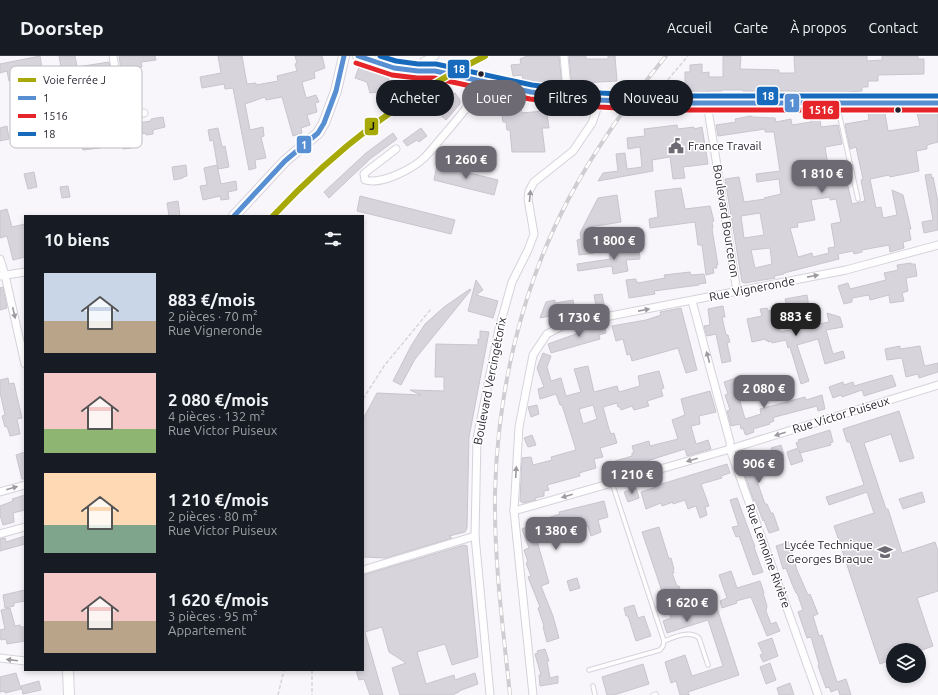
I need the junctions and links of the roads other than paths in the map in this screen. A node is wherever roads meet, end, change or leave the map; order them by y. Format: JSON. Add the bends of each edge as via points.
{"nodes":[{"id":1,"x":113,"y":56,"type":"edge"},
{"id":2,"x":344,"y":56,"type":"edge"},
{"id":3,"x":358,"y":56,"type":"edge"},
{"id":4,"x":435,"y":56,"type":"edge"},
{"id":5,"x":564,"y":56,"type":"edge"},
{"id":6,"x":115,"y":66,"type":"edge"},
{"id":7,"x":424,"y":71,"type":"junction"},
{"id":8,"x":478,"y":80,"type":"edge"},
{"id":9,"x":566,"y":80,"type":"edge"},
{"id":10,"x":601,"y":100,"type":"edge"},
{"id":11,"x":707,"y":103,"type":"junction"},
{"id":12,"x":837,"y":103,"type":"junction"},
{"id":13,"x":938,"y":103,"type":"edge"},
{"id":14,"x":462,"y":113,"type":"edge"},
{"id":15,"x":594,"y":116,"type":"edge"},
{"id":16,"x":396,"y":149,"type":"dead end"},
{"id":17,"x":858,"y":199,"type":"dead end"},
{"id":18,"x":235,"y":215,"type":"edge"},
{"id":19,"x":938,"y":245,"type":"edge"},
{"id":20,"x":0,"y":258,"type":"edge"},
{"id":21,"x":24,"y":272,"type":"edge"},
{"id":22,"x":3,"y":276,"type":"edge"},
{"id":23,"x":737,"y":292,"type":"junction"},
{"id":24,"x":692,"y":301,"type":"junction"},
{"id":25,"x":24,"y":360,"type":"edge"},
{"id":26,"x":938,"y":385,"type":"edge"},
{"id":27,"x":730,"y":449,"type":"junction"},
{"id":28,"x":612,"y":483,"type":"junction"},
{"id":29,"x":24,"y":485,"type":"edge"},
{"id":30,"x":0,"y":492,"type":"edge"},
{"id":31,"x":514,"y":511,"type":"junction"},
{"id":32,"x":24,"y":527,"type":"edge"},
{"id":33,"x":0,"y":534,"type":"edge"},
{"id":34,"x":474,"y":536,"type":"junction"},
{"id":35,"x":364,"y":570,"type":"edge"},
{"id":36,"x":664,"y":640,"type":"junction"},
{"id":37,"x":0,"y":658,"type":"edge"},
{"id":38,"x":24,"y":661,"type":"edge"},
{"id":39,"x":708,"y":665,"type":"dead end"},
{"id":40,"x":589,"y":670,"type":"dead end"},
{"id":41,"x":68,"y":671,"type":"edge"},
{"id":42,"x":593,"y":686,"type":"dead end"},
{"id":43,"x":69,"y":695,"type":"edge"},
{"id":44,"x":490,"y":695,"type":"edge"},
{"id":45,"x":533,"y":695,"type":"edge"},
{"id":46,"x":595,"y":695,"type":"edge"},
{"id":47,"x":818,"y":695,"type":"edge"}],
"edges":[{"from":1,"to":6,"type":"street"},
{"from":2,"to":18,"type":"main road","via":[[333,98],[318,133],[285,161]]},
{"from":3,"to":7,"type":"main road","via":[[394,68]]},
{"from":4,"to":7,"type":"street","via":[[424,61]]},
{"from":5,"to":9,"type":"street"},
{"from":7,"to":8,"type":"main road"},
{"from":10,"to":11,"type":"main road"},
{"from":11,"to":12,"type":"main road"},
{"from":11,"to":23,"type":"street","name":"Boulevard Bourceron"},
{"from":12,"to":13,"type":"main road"},
{"from":12,"to":17,"type":"lane"},
{"from":14,"to":16,"type":"street","via":[[423,158],[401,173],[371,181],[365,180],[364,174]]},
{"from":34,"to":15,"type":"street","name":"Boulevard Vercingétorix","one_way":true,"via":[[478,431],[498,329],[512,282],[534,234],[529,192],[534,182],[573,151]]},
{"from":23,"to":19,"type":"street","name":"Rue Vigneronde","one_way":true,"via":[[846,270]]},
{"from":20,"to":22,"type":"street"},
{"from":21,"to":22,"type":"street"},
{"from":22,"to":25,"type":"street","one_way":true},
{"from":23,"to":24,"type":"street","name":"Rue Vigneronde"},
{"from":27,"to":24,"type":"street","name":"Rue Lemoine Rivière","one_way":true},
{"from":31,"to":24,"type":"street","name":"Rue Vigneronde","one_way":true,"via":[[519,427],[533,355],[547,334],[564,325]]},
{"from":26,"to":27,"type":"street","name":"Rue Victor Puiseux","one_way":true},
{"from":27,"to":28,"type":"street","name":"Rue Victor Puiseux","one_way":true},
{"from":27,"to":47,"type":"street","name":"Rue Lemoine Rivière"},
{"from":28,"to":31,"type":"street","name":"Rue Victor Puiseux","one_way":true},
{"from":28,"to":36,"type":"lane"},
{"from":30,"to":29,"type":"street","one_way":true},
{"from":31,"to":45,"type":"street","name":"Rue Vigneronde"},
{"from":32,"to":33,"type":"street"},
{"from":34,"to":35,"type":"street"},
{"from":34,"to":44,"type":"street","name":"Boulevard Vercingétorix"},
{"from":36,"to":39,"type":"lane","via":[[687,634],[696,635]]},
{"from":36,"to":40,"type":"lane","via":[[660,650]]},
{"from":38,"to":37,"type":"street","one_way":true},
{"from":41,"to":43,"type":"main road"},
{"from":42,"to":46,"type":"lane"}]}
